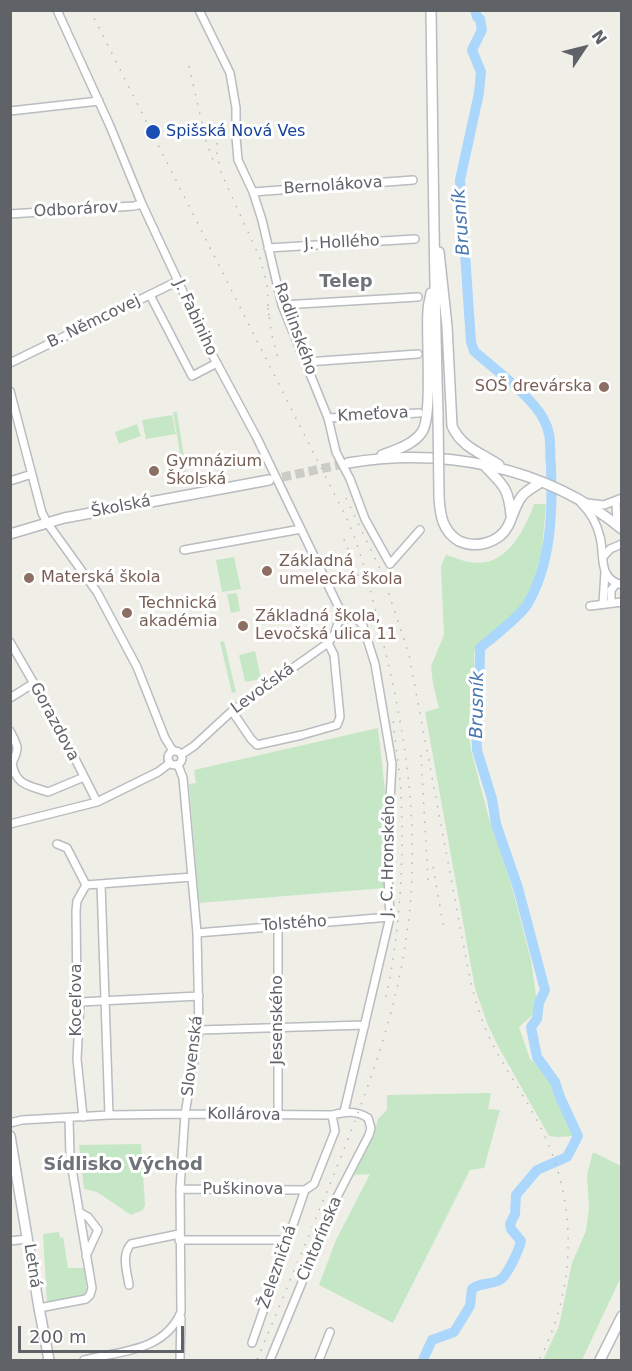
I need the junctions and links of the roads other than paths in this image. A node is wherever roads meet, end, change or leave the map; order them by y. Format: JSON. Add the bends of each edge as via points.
{"nodes":[{"id":1,"x":57,"y":10,"type":"edge"},
{"id":2,"x":199,"y":10,"type":"edge"},
{"id":3,"x":431,"y":10,"type":"edge"},
{"id":4,"x":99,"y":101,"type":"junction"},
{"id":5,"x":11,"y":108,"type":"edge"},
{"id":6,"x":414,"y":180,"type":"dead end"},
{"id":7,"x":253,"y":192,"type":"junction"},
{"id":8,"x":141,"y":204,"type":"junction"},
{"id":9,"x":10,"y":214,"type":"edge"},
{"id":10,"x":435,"y":236,"type":"junction"},
{"id":11,"x":416,"y":239,"type":"dead end"},
{"id":12,"x":268,"y":248,"type":"junction"},
{"id":13,"x":434,"y":274,"type":"junction"},
{"id":14,"x":178,"y":281,"type":"junction"},
{"id":15,"x":150,"y":295,"type":"junction"},
{"id":16,"x":418,"y":297,"type":"dead end"},
{"id":17,"x":282,"y":305,"type":"junction"},
{"id":18,"x":418,"y":354,"type":"dead end"},
{"id":19,"x":307,"y":362,"type":"junction"},
{"id":20,"x":10,"y":363,"type":"edge"},
{"id":21,"x":217,"y":363,"type":"junction"},
{"id":22,"x":10,"y":391,"type":"edge"},
{"id":23,"x":419,"y":412,"type":"dead end"},
{"id":24,"x":328,"y":418,"type":"junction"},
{"id":25,"x":371,"y":459,"type":"junction"},
{"id":26,"x":348,"y":463,"type":"tunnel mouth"},
{"id":27,"x":483,"y":464,"type":"junction"},
{"id":28,"x":506,"y":470,"type":"junction"},
{"id":29,"x":32,"y":474,"type":"junction"},
{"id":30,"x":269,"y":480,"type":"tunnel mouth"},
{"id":31,"x":10,"y":481,"type":"edge"},
{"id":32,"x":542,"y":483,"type":"junction"},
{"id":33,"x":619,"y":500,"type":"edge"},
{"id":34,"x":581,"y":501,"type":"junction"},
{"id":35,"x":511,"y":518,"type":"junction"},
{"id":36,"x":48,"y":524,"type":"junction"},
{"id":37,"x":619,"y":528,"type":"edge"},
{"id":38,"x":301,"y":529,"type":"junction"},
{"id":39,"x":420,"y":530,"type":"dead end"},
{"id":40,"x":10,"y":534,"type":"edge"},
{"id":41,"x":621,"y":544,"type":"edge"},
{"id":42,"x":184,"y":550,"type":"dead end"},
{"id":43,"x":603,"y":557,"type":"junction"},
{"id":44,"x":605,"y":572,"type":"junction"},
{"id":45,"x":618,"y":584,"type":"edge"},
{"id":46,"x":621,"y":602,"type":"edge"},
{"id":47,"x":607,"y":604,"type":"junction"},
{"id":48,"x":590,"y":606,"type":"dead end"},
{"id":49,"x":339,"y":621,"type":"junction"},
{"id":50,"x":10,"y":642,"type":"edge"},
{"id":51,"x":328,"y":642,"type":"junction"},
{"id":52,"x":34,"y":683,"type":"junction"},
{"id":53,"x":10,"y":698,"type":"edge"},
{"id":54,"x":232,"y":711,"type":"junction"},
{"id":55,"x":10,"y":731,"type":"edge"},
{"id":56,"x":173,"y":751,"type":"junction"},
{"id":57,"x":182,"y":754,"type":"junction"},
{"id":58,"x":174,"y":764,"type":"junction"},
{"id":59,"x":84,"y":777,"type":"junction"},
{"id":60,"x":97,"y":802,"type":"junction"},
{"id":61,"x":10,"y":824,"type":"edge"},
{"id":62,"x":57,"y":844,"type":"dead end"},
{"id":63,"x":192,"y":878,"type":"junction"},
{"id":64,"x":101,"y":884,"type":"junction"},
{"id":65,"x":86,"y":885,"type":"junction"},
{"id":66,"x":390,"y":917,"type":"junction"},
{"id":67,"x":278,"y":925,"type":"junction"},
{"id":68,"x":198,"y":933,"type":"junction"},
{"id":69,"x":199,"y":996,"type":"junction"},
{"id":70,"x":105,"y":1000,"type":"junction"},
{"id":71,"x":80,"y":1002,"type":"junction"},
{"id":72,"x":365,"y":1025,"type":"junction"},
{"id":73,"x":278,"y":1029,"type":"junction"},
{"id":74,"x":199,"y":1030,"type":"junction"},
{"id":75,"x":345,"y":1112,"type":"junction"},
{"id":76,"x":185,"y":1114,"type":"junction"},
{"id":77,"x":109,"y":1115,"type":"junction"},
{"id":78,"x":278,"y":1115,"type":"junction"},
{"id":79,"x":332,"y":1115,"type":"junction"},
{"id":80,"x":82,"y":1117,"type":"junction"},
{"id":81,"x":69,"y":1118,"type":"junction"},
{"id":82,"x":368,"y":1118,"type":"joint"},
{"id":83,"x":10,"y":1123,"type":"edge"},
{"id":84,"x":10,"y":1136,"type":"edge"},
{"id":85,"x":180,"y":1189,"type":"junction"},
{"id":86,"x":306,"y":1190,"type":"junction"},
{"id":87,"x":79,"y":1212,"type":"junction"},
{"id":88,"x":179,"y":1237,"type":"junction"},
{"id":89,"x":27,"y":1239,"type":"junction"},
{"id":90,"x":288,"y":1240,"type":"junction"},
{"id":91,"x":10,"y":1241,"type":"edge"},
{"id":92,"x":86,"y":1256,"type":"junction"},
{"id":93,"x":129,"y":1284,"type":"dead end"},
{"id":94,"x":39,"y":1308,"type":"junction"},
{"id":95,"x":181,"y":1312,"type":"junction"},
{"id":96,"x":621,"y":1316,"type":"edge"},
{"id":97,"x":330,"y":1332,"type":"dead end"},
{"id":98,"x":166,"y":1334,"type":"junction"},
{"id":99,"x":179,"y":1343,"type":"junction"},
{"id":100,"x":252,"y":1343,"type":"dead end"},
{"id":101,"x":49,"y":1360,"type":"edge"},
{"id":102,"x":84,"y":1360,"type":"edge"},
{"id":103,"x":180,"y":1360,"type":"edge"},
{"id":104,"x":270,"y":1360,"type":"edge"},
{"id":105,"x":319,"y":1360,"type":"edge"},
{"id":106,"x":600,"y":1360,"type":"edge"}],
"edges":[{"from":1,"to":4,"type":"street","name":"J. Fabiniho"},
{"from":2,"to":7,"type":"street","name":"Radlinského","via":[[230,72],[238,160]]},
{"from":3,"to":10,"type":"main road"},
{"from":4,"to":5,"type":"street"},
{"from":4,"to":8,"type":"street","name":"J. Fabiniho"},
{"from":6,"to":7,"type":"street","name":"Bernolákova"},
{"from":7,"to":12,"type":"street","name":"Radlinského"},
{"from":8,"to":9,"type":"street","name":"Odborárov"},
{"from":8,"to":14,"type":"street","name":"J. Fabiniho"},
{"from":10,"to":13,"type":"main road"},
{"from":10,"to":28,"type":"main road","via":[[447,326],[452,426],[466,446]]},
{"from":11,"to":12,"type":"street","name":"J. Hollého"},
{"from":12,"to":17,"type":"street","name":"Radlinského"},
{"from":13,"to":25,"type":"main road","via":[[428,310],[424,427],[417,438]]},
{"from":13,"to":35,"type":"main road","bridge":true,"via":[[439,496],[444,527],[461,542],[489,542],[504,532]]},
{"from":14,"to":15,"type":"street","name":"B. Němcovej"},
{"from":14,"to":21,"type":"street","name":"J. Fabiniho"},
{"from":15,"to":20,"type":"street","name":"B. Němcovej"},
{"from":15,"to":21,"type":"street","via":[[192,376]]},
{"from":16,"to":17,"type":"street"},
{"from":17,"to":19,"type":"street","name":"Radlinského"},
{"from":18,"to":19,"type":"street"},
{"from":19,"to":24,"type":"street","name":"Radlinského"},
{"from":21,"to":38,"type":"street","name":"J. Fabiniho"},
{"from":22,"to":29,"type":"street"},
{"from":23,"to":24,"type":"street","name":"Kmeťova"},
{"from":24,"to":39,"type":"street","name":"Radlinského","via":[[336,452],[390,564]]},
{"from":25,"to":26,"type":"main road"},
{"from":25,"to":27,"type":"main road","via":[[414,456]]},
{"from":27,"to":28,"type":"main road"},
{"from":27,"to":35,"type":"main road","via":[[506,488]]},
{"from":28,"to":32,"type":"main road"},
{"from":29,"to":31,"type":"street"},
{"from":29,"to":36,"type":"street"},
{"from":30,"to":36,"type":"main road","name":"Školská"},
{"from":32,"to":34,"type":"main road"},
{"from":32,"to":35,"type":"main road","via":[[523,495]]},
{"from":33,"to":34,"type":"street","via":[[604,505]]},
{"from":33,"to":37,"type":"street"},
{"from":34,"to":37,"type":"main road"},
{"from":34,"to":43,"type":"street","via":[[597,527]]},
{"from":36,"to":40,"type":"main road","name":"Školská"},
{"from":36,"to":56,"type":"street","via":[[97,592],[137,667]]},
{"from":38,"to":42,"type":"street"},
{"from":38,"to":49,"type":"street","name":"J. Fabiniho","via":[[338,605]]},
{"from":41,"to":43,"type":"street"},
{"from":43,"to":44,"type":"street"},
{"from":44,"to":45,"type":"street"},
{"from":44,"to":47,"type":"street"},
{"from":45,"to":47,"type":"street"},
{"from":46,"to":47,"type":"street"},
{"from":47,"to":48,"type":"street"},
{"from":49,"to":51,"type":"street","name":"Levočská"},
{"from":49,"to":66,"type":"street","name":"J. C. Hronského","via":[[357,618],[363,626],[387,727],[392,764],[387,854]]},
{"from":50,"to":52,"type":"street","name":"Gorazdova"},
{"from":51,"to":54,"type":"street","name":"Levočská"},
{"from":51,"to":54,"type":"street","via":[[334,655],[340,717],[337,724],[257,745]]},
{"from":52,"to":53,"type":"street"},
{"from":52,"to":59,"type":"street","name":"Gorazdova"},
{"from":54,"to":57,"type":"street","name":"Levočská"},
{"from":55,"to":59,"type":"street","via":[[18,747],[12,763],[20,782],[48,792]]},
{"from":56,"to":57,"type":"street"},
{"from":56,"to":58,"type":"street","via":[[168,756]]},
{"from":57,"to":58,"type":"street","via":[[183,760]]},
{"from":58,"to":60,"type":"street"},
{"from":58,"to":63,"type":"street","name":"Slovenská","via":[[183,778]]},
{"from":59,"to":60,"type":"street","name":"Gorazdova"},
{"from":60,"to":61,"type":"street"},
{"from":62,"to":65,"type":"street","via":[[67,848]]},
{"from":63,"to":64,"type":"street"},
{"from":63,"to":68,"type":"street","name":"Slovenská"},
{"from":64,"to":65,"type":"street"},
{"from":64,"to":70,"type":"street","name":"Koceľova"},
{"from":65,"to":71,"type":"street","name":"Koceľova","via":[[76,911]]},
{"from":66,"to":67,"type":"street","name":"Tolstého"},
{"from":66,"to":72,"type":"street","name":"J. C. Hronského"},
{"from":67,"to":68,"type":"street","name":"Tolstého"},
{"from":67,"to":73,"type":"street","name":"Jesenského"},
{"from":68,"to":69,"type":"street","name":"Slovenská"},
{"from":69,"to":70,"type":"street"},
{"from":69,"to":74,"type":"street","name":"Slovenská"},
{"from":70,"to":71,"type":"street"},
{"from":70,"to":77,"type":"street","name":"Koceľova"},
{"from":71,"to":80,"type":"street","name":"Koceľova","via":[[77,1059]]},
{"from":72,"to":73,"type":"street"},
{"from":72,"to":75,"type":"street","name":"J. C. Hronského"},
{"from":73,"to":74,"type":"street"},
{"from":73,"to":78,"type":"street","name":"Jesenského"},
{"from":74,"to":76,"type":"street","name":"Slovenská"},
{"from":75,"to":79,"type":"street","name":"Kollárova"},
{"from":75,"to":82,"type":"street","name":"Kollárova"},
{"from":76,"to":77,"type":"street","name":"Kollárova"},
{"from":76,"to":78,"type":"street","name":"Kollárova"},
{"from":76,"to":85,"type":"street","name":"Slovenská"},
{"from":77,"to":80,"type":"street","name":"Kollárova"},
{"from":78,"to":79,"type":"street","name":"Kollárova"},
{"from":79,"to":86,"type":"street","via":[[335,1131],[314,1184]]},
{"from":80,"to":81,"type":"street","name":"Kollárova"},
{"from":81,"to":83,"type":"street","name":"Kollárova"},
{"from":81,"to":87,"type":"street","via":[[70,1157]]},
{"from":82,"to":104,"type":"street","name":"Cintorínska","via":[[369,1135],[341,1189]]},
{"from":84,"to":89,"type":"main road","name":"Letná"},
{"from":85,"to":86,"type":"street","name":"Puškinova"},
{"from":85,"to":88,"type":"street","name":"Slovenská"},
{"from":86,"to":90,"type":"street","name":"Železničná"},
{"from":87,"to":92,"type":"street"},
{"from":87,"to":92,"type":"street","via":[[98,1230]]},
{"from":88,"to":90,"type":"street"},
{"from":88,"to":93,"type":"street","via":[[131,1244],[125,1261]]},
{"from":88,"to":95,"type":"street","name":"Slovenská"},
{"from":89,"to":91,"type":"street"},
{"from":89,"to":94,"type":"main road","name":"Letná"},
{"from":90,"to":100,"type":"street","name":"Železničná"},
{"from":92,"to":94,"type":"street","via":[[90,1295]]},
{"from":94,"to":101,"type":"main road","name":"Letná"},
{"from":95,"to":98,"type":"street"},
{"from":95,"to":99,"type":"street","name":"Slovenská"},
{"from":96,"to":106,"type":"main road"},
{"from":97,"to":105,"type":"street"},
{"from":98,"to":99,"type":"street","via":[[173,1334]]},
{"from":98,"to":102,"type":"street","via":[[156,1343]]},
{"from":99,"to":103,"type":"street","name":"Slovenská"}]}
